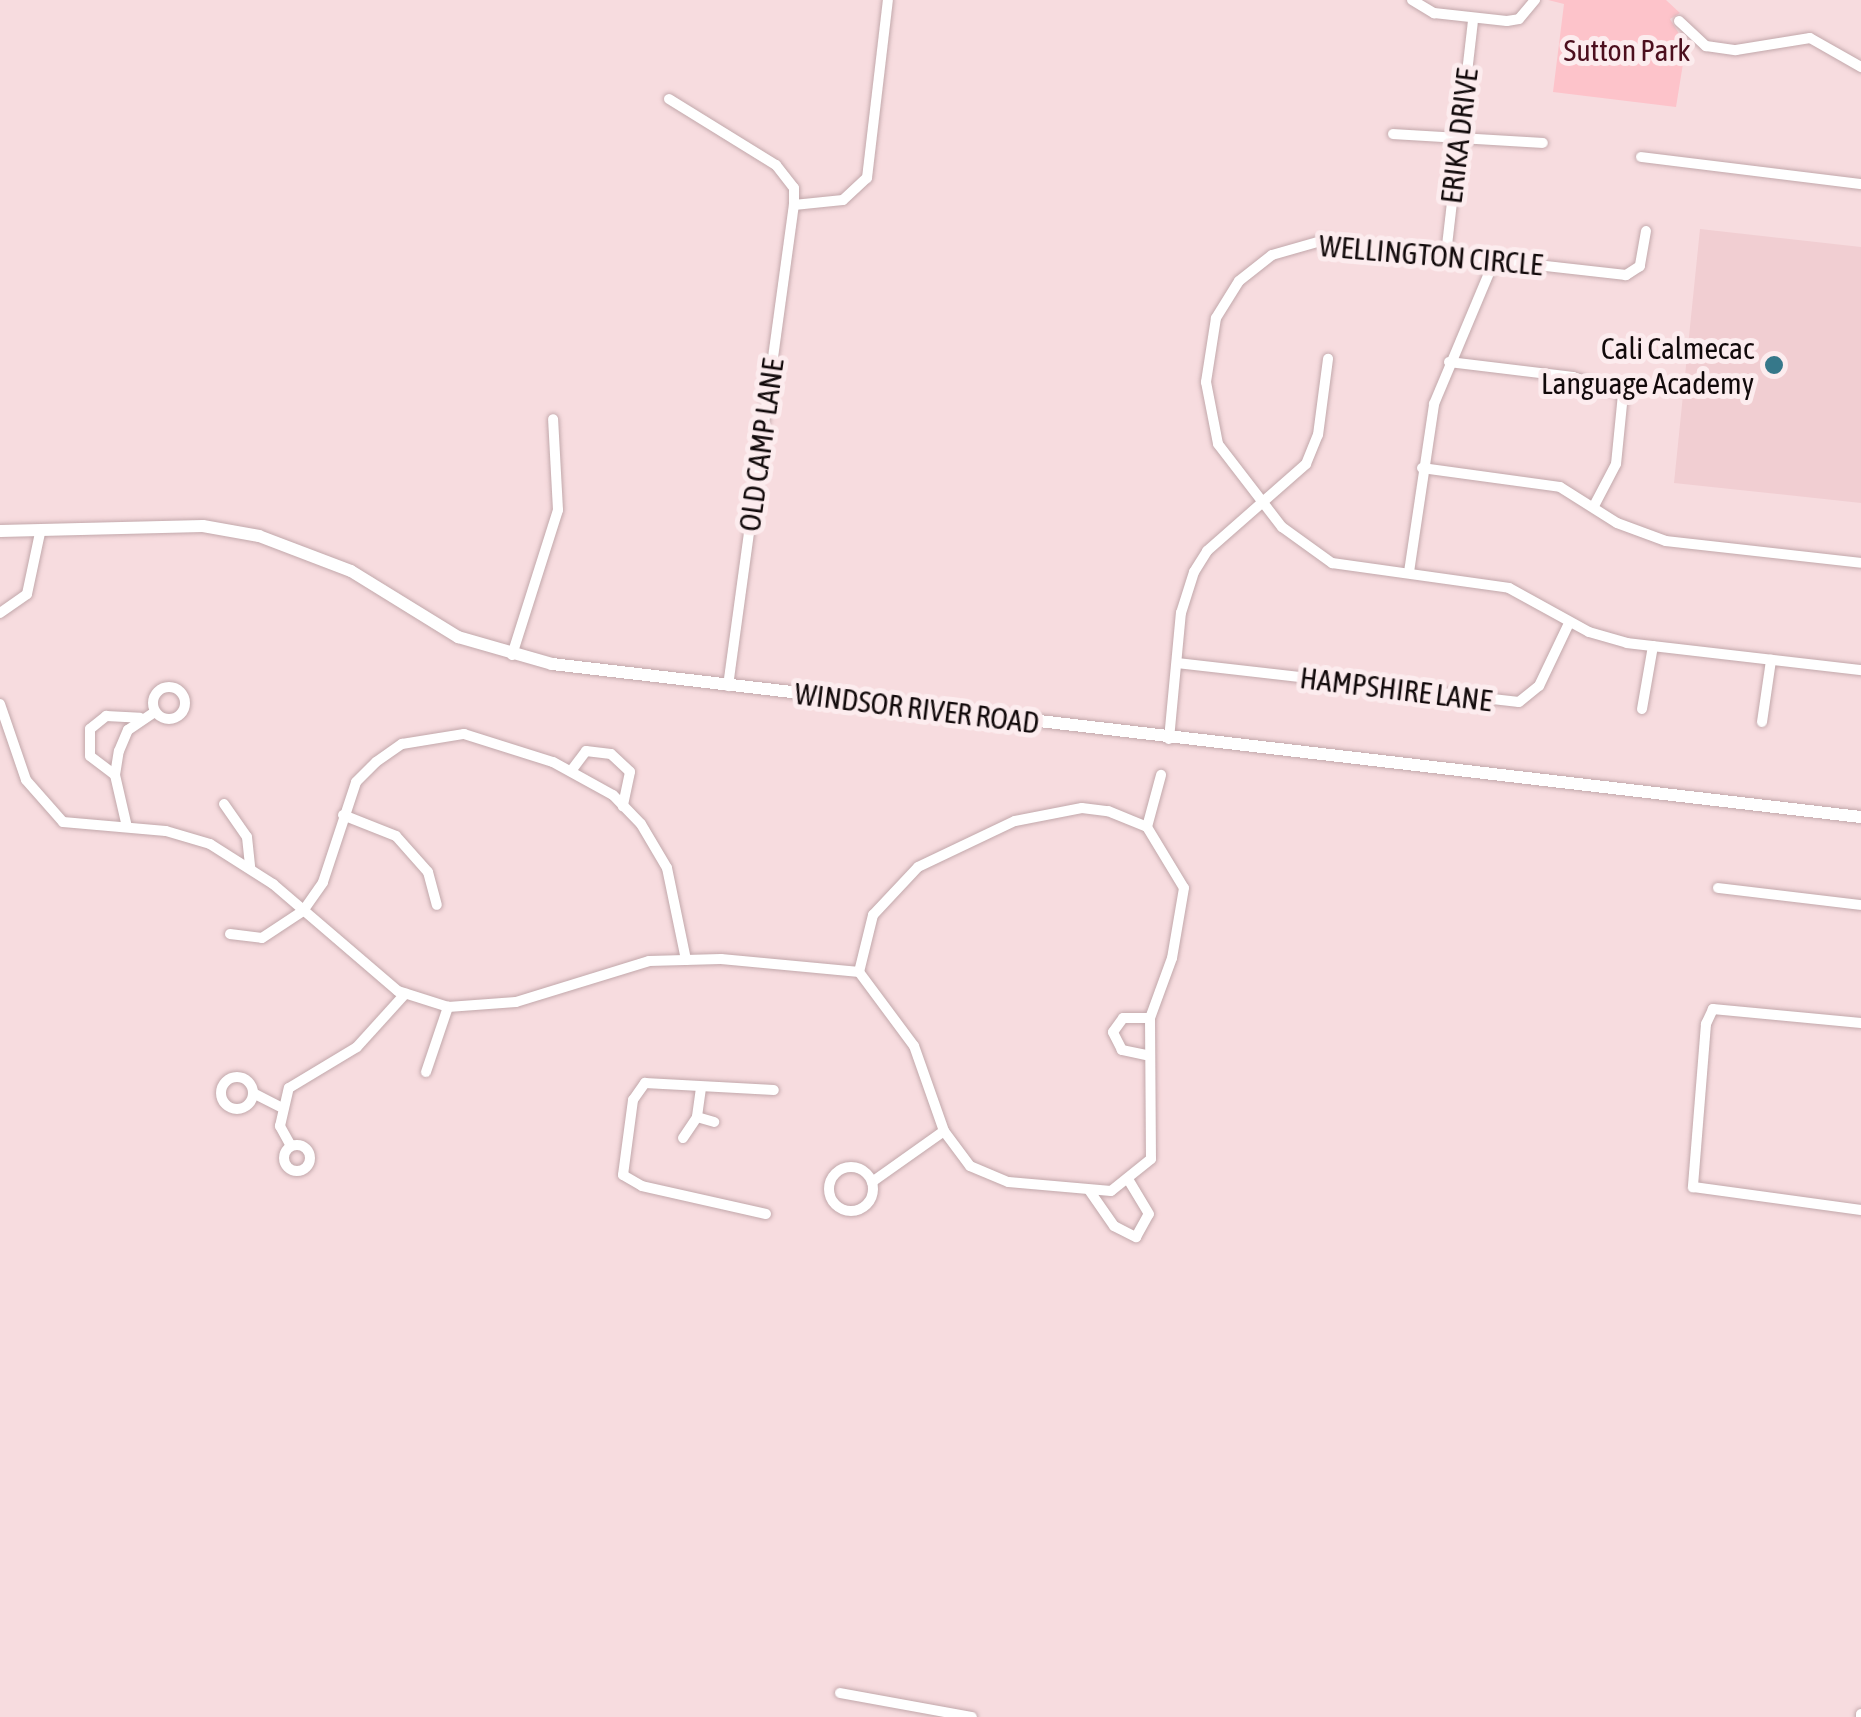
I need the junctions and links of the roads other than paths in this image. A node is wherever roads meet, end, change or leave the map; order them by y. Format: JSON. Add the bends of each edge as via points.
{"nodes":[{"id":1,"x":888,"y":0,"type":"edge"},
{"id":2,"x":1412,"y":0,"type":"edge"},
{"id":3,"x":1535,"y":0,"type":"edge"},
{"id":4,"x":1472,"y":18,"type":"junction"},
{"id":5,"x":1679,"y":21,"type":"dead end"},
{"id":6,"x":1861,"y":66,"type":"edge"},
{"id":7,"x":669,"y":99,"type":"dead end"},
{"id":8,"x":1392,"y":134,"type":"dead end"},
{"id":9,"x":1459,"y":140,"type":"junction"},
{"id":10,"x":1543,"y":143,"type":"dead end"},
{"id":11,"x":1640,"y":156,"type":"dead end"},
{"id":12,"x":1861,"y":184,"type":"edge"},
{"id":13,"x":794,"y":205,"type":"junction"},
{"id":14,"x":1646,"y":231,"type":"dead end"},
{"id":15,"x":1446,"y":254,"type":"junction"},
{"id":16,"x":1495,"y":260,"type":"junction"},
{"id":17,"x":1328,"y":359,"type":"dead end"},
{"id":18,"x":1449,"y":362,"type":"junction"},
{"id":19,"x":552,"y":419,"type":"dead end"},
{"id":20,"x":1422,"y":468,"type":"junction"},
{"id":21,"x":1262,"y":504,"type":"junction"},
{"id":22,"x":1595,"y":504,"type":"junction"},
{"id":23,"x":0,"y":531,"type":"edge"},
{"id":24,"x":40,"y":534,"type":"junction"},
{"id":25,"x":1861,"y":563,"type":"edge"},
{"id":26,"x":1409,"y":572,"type":"junction"},
{"id":27,"x":0,"y":613,"type":"edge"},
{"id":28,"x":1569,"y":623,"type":"junction"},
{"id":29,"x":1653,"y":646,"type":"junction"},
{"id":30,"x":512,"y":656,"type":"junction"},
{"id":31,"x":1771,"y":660,"type":"junction"},
{"id":32,"x":1177,"y":663,"type":"junction"},
{"id":33,"x":1861,"y":670,"type":"edge"},
{"id":34,"x":728,"y":686,"type":"junction"},
{"id":35,"x":0,"y":704,"type":"edge"},
{"id":36,"x":1642,"y":709,"type":"dead end"},
{"id":37,"x":156,"y":712,"type":"dead end"},
{"id":38,"x":140,"y":718,"type":"junction"},
{"id":39,"x":1762,"y":722,"type":"dead end"},
{"id":40,"x":1169,"y":739,"type":"junction"},
{"id":41,"x":571,"y":771,"type":"junction"},
{"id":42,"x":115,"y":775,"type":"junction"},
{"id":43,"x":1161,"y":775,"type":"dead end"},
{"id":44,"x":224,"y":804,"type":"dead end"},
{"id":45,"x":623,"y":806,"type":"junction"},
{"id":46,"x":343,"y":815,"type":"junction"},
{"id":47,"x":1861,"y":817,"type":"edge"},
{"id":48,"x":128,"y":827,"type":"junction"},
{"id":49,"x":1147,"y":827,"type":"junction"},
{"id":50,"x":250,"y":868,"type":"junction"},
{"id":51,"x":1718,"y":888,"type":"dead end"},
{"id":52,"x":437,"y":905,"type":"dead end"},
{"id":53,"x":1861,"y":905,"type":"edge"},
{"id":54,"x":302,"y":911,"type":"junction"},
{"id":55,"x":230,"y":934,"type":"dead end"},
{"id":56,"x":686,"y":960,"type":"junction"},
{"id":57,"x":859,"y":972,"type":"junction"},
{"id":58,"x":405,"y":994,"type":"junction"},
{"id":59,"x":448,"y":1007,"type":"junction"},
{"id":60,"x":1150,"y":1018,"type":"junction"},
{"id":61,"x":1861,"y":1023,"type":"edge"},
{"id":62,"x":1146,"y":1054,"type":"junction"},
{"id":63,"x":426,"y":1072,"type":"dead end"},
{"id":64,"x":701,"y":1088,"type":"junction"},
{"id":65,"x":774,"y":1090,"type":"dead end"},
{"id":66,"x":253,"y":1093,"type":"dead end"},
{"id":67,"x":280,"y":1107,"type":"junction"},
{"id":68,"x":696,"y":1117,"type":"junction"},
{"id":69,"x":714,"y":1122,"type":"dead end"},
{"id":70,"x":944,"y":1132,"type":"junction"},
{"id":71,"x":683,"y":1138,"type":"dead end"},
{"id":72,"x":291,"y":1146,"type":"dead end"},
{"id":73,"x":1129,"y":1181,"type":"junction"},
{"id":74,"x":872,"y":1182,"type":"junction"},
{"id":75,"x":1089,"y":1190,"type":"junction"},
{"id":76,"x":1861,"y":1210,"type":"edge"},
{"id":77,"x":766,"y":1214,"type":"dead end"},
{"id":78,"x":840,"y":1694,"type":"dead end"},
{"id":79,"x":972,"y":1717,"type":"edge"}],
"edges":[{"from":1,"to":13,"type":"street","via":[[867,178],[843,200]]},
{"from":2,"to":4,"type":"street","via":[[1434,13]]},
{"from":3,"to":4,"type":"street","via":[[1519,19]]},
{"from":4,"to":9,"type":"street","name":"ERIKA DRIVE"},
{"from":5,"to":6,"type":"street","via":[[1706,46],[1736,50],[1810,38]]},
{"from":7,"to":13,"type":"street","via":[[776,165],[794,188]]},
{"from":8,"to":9,"type":"street"},
{"from":9,"to":10,"type":"street"},
{"from":9,"to":15,"type":"street","name":"ERIKA DRIVE"},
{"from":11,"to":12,"type":"street"},
{"from":13,"to":34,"type":"street","name":"OLD CAMP LANE"},
{"from":14,"to":16,"type":"street","name":"WELLINGTON CIRCLE","via":[[1640,266],[1626,275]]},
{"from":15,"to":16,"type":"street","name":"WELLINGTON CIRCLE"},
{"from":15,"to":21,"type":"street","name":"WELLINGTON CIRCLE","via":[[1345,242],[1295,245],[1254,267],[1226,298],[1211,340],[1210,424],[1230,464]]},
{"from":16,"to":18,"type":"street"},
{"from":17,"to":21,"type":"street","via":[[1318,435],[1306,464]]},
{"from":18,"to":20,"type":"street"},
{"from":18,"to":22,"type":"street","via":[[1573,377],[1623,394],[1616,464]]},
{"from":19,"to":30,"type":"street","via":[[558,510]]},
{"from":20,"to":22,"type":"street","via":[[1544,482]]},
{"from":20,"to":26,"type":"street"},
{"from":21,"to":26,"type":"street","name":"WELLINGTON CIRCLE","via":[[1298,543],[1332,563]]},
{"from":21,"to":32,"type":"street","via":[[1206,551],[1194,572],[1181,613]]},
{"from":22,"to":25,"type":"street","via":[[1616,524],[1666,541]]},
{"from":23,"to":24,"type":"main road","name":"WINDSOR RIVER ROAD"},
{"from":24,"to":27,"type":"street","via":[[27,594]]},
{"from":24,"to":30,"type":"main road","name":"WINDSOR RIVER ROAD","via":[[172,525],[258,536],[322,558],[458,637]]},
{"from":26,"to":28,"type":"street","name":"WELLINGTON CIRCLE","via":[[1509,588]]},
{"from":28,"to":29,"type":"street","name":"WELLINGTON CIRCLE"},
{"from":28,"to":32,"type":"street","name":"HAMPSHIRE LANE","via":[[1539,686],[1519,702]]},
{"from":29,"to":31,"type":"street","name":"WELLINGTON CIRCLE"},
{"from":29,"to":36,"type":"street"},
{"from":30,"to":34,"type":"main road","name":"WINDSOR RIVER ROAD"},
{"from":31,"to":33,"type":"street","name":"WELLINGTON CIRCLE"},
{"from":31,"to":39,"type":"street"},
{"from":32,"to":40,"type":"street"},
{"from":34,"to":40,"type":"main road","name":"WINDSOR RIVER ROAD"},
{"from":35,"to":48,"type":"street","via":[[12,723],[26,780],[46,809],[62,822]]},
{"from":37,"to":38,"type":"street"},
{"from":38,"to":42,"type":"street","via":[[119,752]]},
{"from":38,"to":42,"type":"street","via":[[106,716],[90,729],[90,756]]},
{"from":40,"to":47,"type":"main road","name":"WINDSOR RIVER ROAD"},
{"from":41,"to":45,"type":"street"},
{"from":41,"to":45,"type":"street","via":[[586,751],[611,754],[630,772]]},
{"from":41,"to":46,"type":"street","via":[[486,740],[432,735],[376,762],[356,782]]},
{"from":42,"to":48,"type":"street"},
{"from":43,"to":49,"type":"street"},
{"from":44,"to":50,"type":"street","via":[[247,837]]},
{"from":45,"to":56,"type":"street","via":[[667,868]]},
{"from":46,"to":52,"type":"street","via":[[396,836],[428,872]]},
{"from":46,"to":54,"type":"street","via":[[329,866]]},
{"from":48,"to":50,"type":"street","via":[[210,844]]},
{"from":49,"to":57,"type":"street","via":[[1082,808],[1015,821],[918,867],[873,914]]},
{"from":49,"to":60,"type":"street","via":[[1184,888],[1172,958]]},
{"from":50,"to":54,"type":"street"},
{"from":51,"to":53,"type":"street"},
{"from":54,"to":55,"type":"street","via":[[262,938]]},
{"from":54,"to":58,"type":"street"},
{"from":56,"to":57,"type":"street"},
{"from":56,"to":59,"type":"street","via":[[594,974],[516,1002]]},
{"from":57,"to":70,"type":"street","via":[[914,1046]]},
{"from":58,"to":59,"type":"street"},
{"from":58,"to":67,"type":"street","via":[[379,1028],[306,1073]]},
{"from":59,"to":63,"type":"street"},
{"from":60,"to":62,"type":"street"},
{"from":60,"to":62,"type":"street","via":[[1123,1018],[1113,1032],[1122,1050]]},
{"from":61,"to":76,"type":"street","via":[[1713,1009],[1706,1024],[1692,1187]]},
{"from":62,"to":73,"type":"street","via":[[1155,1136],[1151,1159]]},
{"from":64,"to":65,"type":"street"},
{"from":64,"to":68,"type":"street"},
{"from":64,"to":77,"type":"street","via":[[645,1083],[633,1100],[623,1175],[642,1186]]},
{"from":66,"to":67,"type":"street"},
{"from":67,"to":72,"type":"street","via":[[280,1126]]},
{"from":68,"to":69,"type":"street"},
{"from":68,"to":71,"type":"street"},
{"from":70,"to":74,"type":"street"},
{"from":70,"to":75,"type":"street","via":[[970,1166],[1008,1182]]},
{"from":73,"to":75,"type":"street","via":[[1111,1191]]},
{"from":73,"to":75,"type":"street","via":[[1149,1214],[1136,1238],[1114,1226]]},
{"from":74,"to":74,"type":"street","via":[[864,1171],[844,1168],[830,1181],[830,1196],[840,1208],[862,1209],[872,1197]]},
{"from":78,"to":79,"type":"street"}]}
